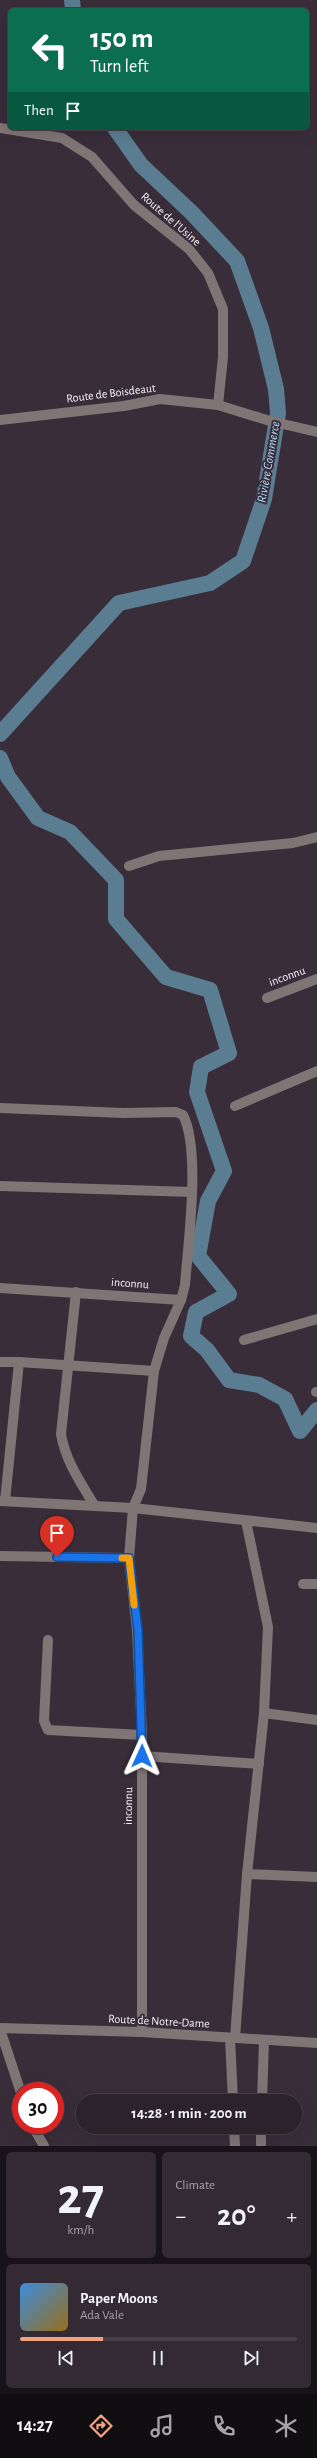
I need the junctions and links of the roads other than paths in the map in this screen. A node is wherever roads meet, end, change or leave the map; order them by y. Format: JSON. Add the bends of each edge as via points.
{"nodes":[{"id":1,"x":12,"y":130,"type":"edge"},
{"id":2,"x":218,"y":405,"type":"junction"},
{"id":3,"x":0,"y":420,"type":"edge"},
{"id":4,"x":317,"y":432,"type":"edge"},
{"id":5,"x":317,"y":837,"type":"edge"},
{"id":6,"x":129,"y":866,"type":"dead end"},
{"id":7,"x":317,"y":979,"type":"edge"},
{"id":8,"x":267,"y":998,"type":"dead end"},
{"id":9,"x":317,"y":1071,"type":"edge"},
{"id":10,"x":235,"y":1106,"type":"dead end"},
{"id":11,"x":0,"y":1108,"type":"edge"},
{"id":12,"x":0,"y":1186,"type":"edge"},
{"id":13,"x":192,"y":1192,"type":"junction"},
{"id":14,"x":0,"y":1288,"type":"edge"},
{"id":15,"x":76,"y":1292,"type":"junction"},
{"id":16,"x":182,"y":1300,"type":"junction"},
{"id":17,"x":317,"y":1319,"type":"edge"},
{"id":18,"x":244,"y":1340,"type":"dead end"},
{"id":19,"x":0,"y":1362,"type":"edge"},
{"id":20,"x":19,"y":1362,"type":"junction"},
{"id":21,"x":68,"y":1365,"type":"junction"},
{"id":22,"x":154,"y":1371,"type":"junction"},
{"id":23,"x":2,"y":1501,"type":"edge"},
{"id":24,"x":94,"y":1505,"type":"junction"},
{"id":25,"x":134,"y":1508,"type":"junction"},
{"id":26,"x":246,"y":1521,"type":"junction"},
{"id":27,"x":317,"y":1528,"type":"edge"},
{"id":28,"x":0,"y":1556,"type":"edge"},
{"id":29,"x":129,"y":1558,"type":"junction"},
{"id":30,"x":303,"y":1584,"type":"dead end"},
{"id":31,"x":317,"y":1584,"type":"edge"},
{"id":32,"x":48,"y":1640,"type":"dead end"},
{"id":33,"x":264,"y":1713,"type":"junction"},
{"id":34,"x":317,"y":1720,"type":"edge"},
{"id":35,"x":142,"y":1735,"type":"junction"},
{"id":36,"x":142,"y":1756,"type":"junction"},
{"id":37,"x":259,"y":1764,"type":"junction"},
{"id":38,"x":247,"y":1874,"type":"junction"},
{"id":39,"x":317,"y":1877,"type":"edge"},
{"id":40,"x":0,"y":2029,"type":"edge"},
{"id":41,"x":142,"y":2032,"type":"junction"},
{"id":42,"x":233,"y":2038,"type":"junction"},
{"id":43,"x":264,"y":2040,"type":"junction"},
{"id":44,"x":317,"y":2043,"type":"edge"},
{"id":45,"x":18,"y":2082,"type":"edge"},
{"id":46,"x":233,"y":2094,"type":"edge"},
{"id":47,"x":262,"y":2094,"type":"edge"},
{"id":48,"x":37,"y":2134,"type":"edge"},
{"id":49,"x":234,"y":2134,"type":"edge"},
{"id":50,"x":261,"y":2134,"type":"edge"},
{"id":51,"x":261,"y":2144,"type":"dead end"},
{"id":52,"x":44,"y":2146,"type":"edge"},
{"id":53,"x":235,"y":2146,"type":"edge"}],
"edges":[{"from":1,"to":2,"type":"street","name":"Route de l'Usine","via":[[62,138],[92,158],[134,205],[189,249],[208,273],[223,309],[223,357]]},
{"from":2,"to":3,"type":"street","name":"Route de Boisdeaut","via":[[160,400]]},
{"from":2,"to":4,"type":"street","name":"Route de Boisdeaut"},
{"from":5,"to":6,"type":"street","via":[[293,843],[159,856]]},
{"from":7,"to":8,"type":"street","name":"inconnu"},
{"from":9,"to":10,"type":"street"},
{"from":11,"to":13,"type":"street","via":[[124,1113],[176,1112],[183,1115],[187,1124]]},
{"from":12,"to":13,"type":"street"},
{"from":13,"to":16,"type":"street"},
{"from":14,"to":15,"type":"street","name":"inconnu"},
{"from":15,"to":16,"type":"street","name":"inconnu"},
{"from":15,"to":21,"type":"street"},
{"from":16,"to":22,"type":"street","via":[[164,1338]]},
{"from":17,"to":18,"type":"street"},
{"from":19,"to":20,"type":"street"},
{"from":20,"to":21,"type":"street"},
{"from":20,"to":23,"type":"street"},
{"from":21,"to":22,"type":"street"},
{"from":21,"to":24,"type":"street","via":[[61,1434],[71,1464]]},
{"from":22,"to":25,"type":"street","via":[[141,1489]]},
{"from":23,"to":24,"type":"street"},
{"from":24,"to":25,"type":"street"},
{"from":25,"to":26,"type":"street"},
{"from":25,"to":29,"type":"street","name":"inconnu"},
{"from":26,"to":27,"type":"street"},
{"from":26,"to":33,"type":"street","via":[[268,1627]]},
{"from":28,"to":29,"type":"street"},
{"from":29,"to":35,"type":"street","name":"inconnu","via":[[138,1630]]},
{"from":30,"to":31,"type":"street"},
{"from":32,"to":35,"type":"street","via":[[44,1721],[48,1730]]},
{"from":33,"to":34,"type":"street"},
{"from":33,"to":37,"type":"street"},
{"from":35,"to":36,"type":"street","name":"inconnu"},
{"from":36,"to":37,"type":"street"},
{"from":36,"to":41,"type":"street","name":"inconnu"},
{"from":37,"to":38,"type":"street"},
{"from":38,"to":39,"type":"street"},
{"from":38,"to":42,"type":"street"},
{"from":40,"to":41,"type":"street","name":"Route de Notre-Dame"},
{"from":40,"to":45,"type":"street"},
{"from":41,"to":42,"type":"street","name":"Route de Notre-Dame"},
{"from":42,"to":43,"type":"street","name":"Route de Notre-Dame"},
{"from":42,"to":46,"type":"street"},
{"from":43,"to":44,"type":"street","name":"Route de Notre-Dame"},
{"from":43,"to":47,"type":"street"},
{"from":48,"to":52,"type":"street"},
{"from":49,"to":53,"type":"street"},
{"from":50,"to":51,"type":"street"}]}
